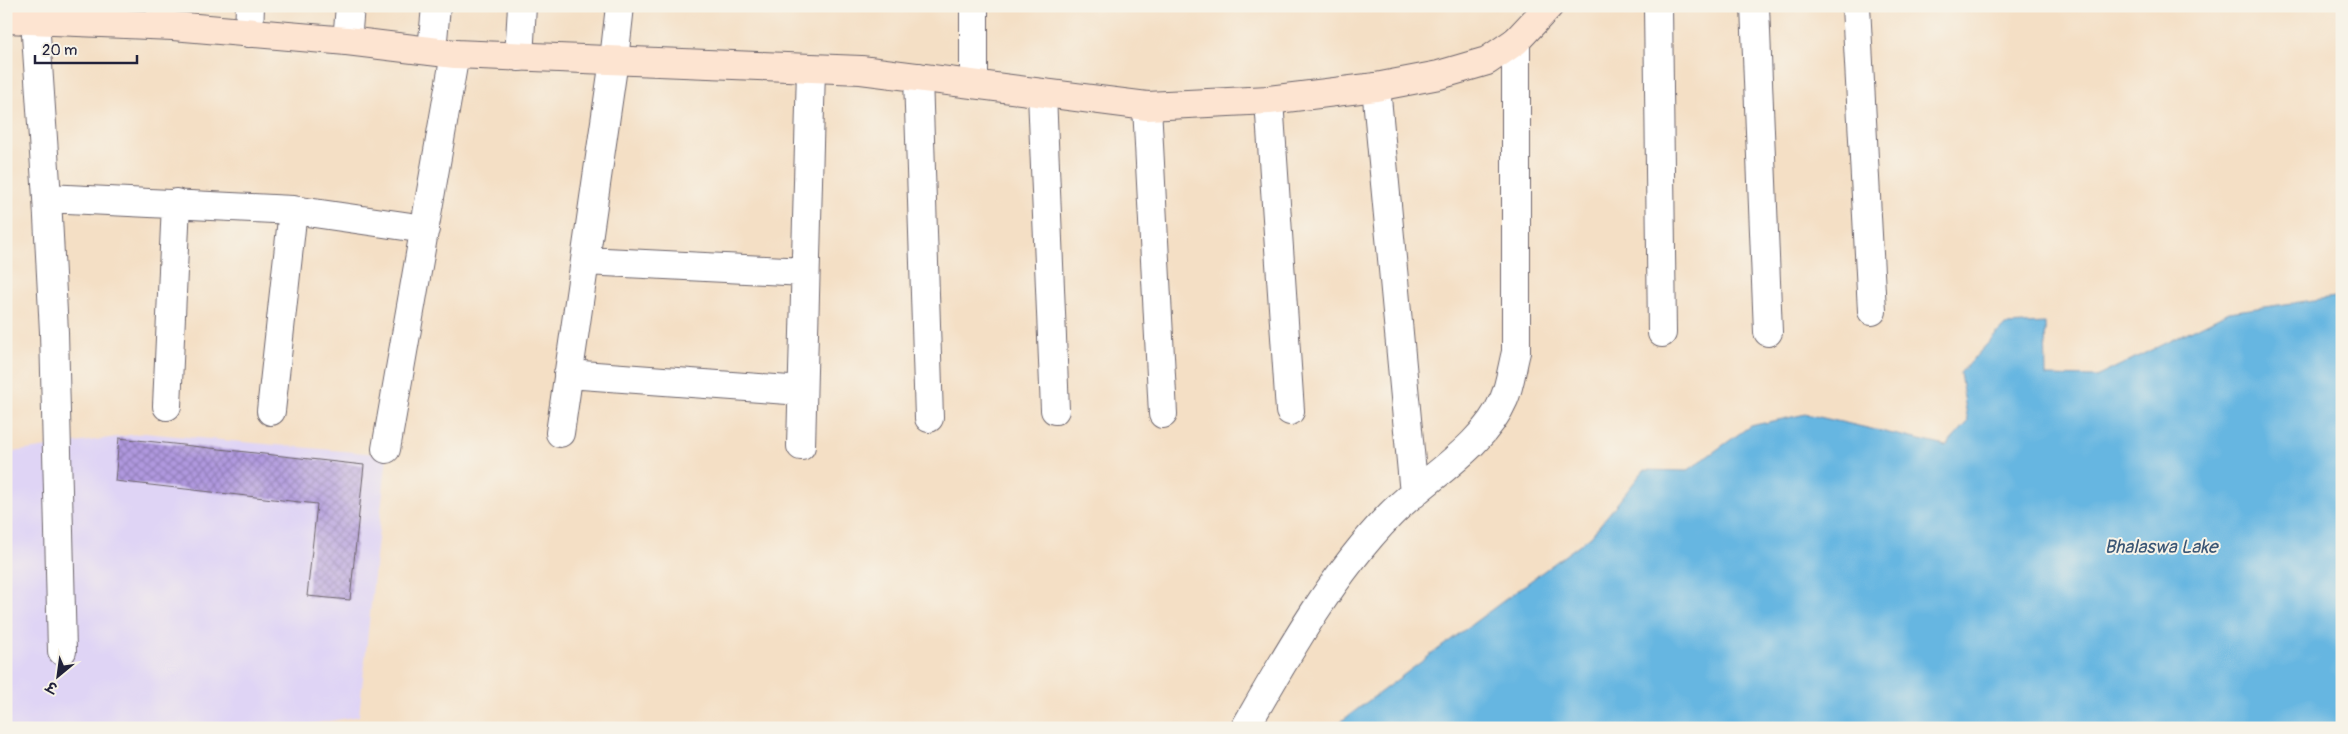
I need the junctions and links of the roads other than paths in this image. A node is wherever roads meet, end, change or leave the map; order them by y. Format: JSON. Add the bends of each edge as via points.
{"nodes":[{"id":1,"x":250,"y":6,"type":"edge"},
{"id":2,"x":350,"y":6,"type":"edge"},
{"id":3,"x":436,"y":6,"type":"edge"},
{"id":4,"x":522,"y":6,"type":"edge"},
{"id":5,"x":620,"y":6,"type":"edge"},
{"id":6,"x":974,"y":6,"type":"edge"},
{"id":7,"x":1549,"y":6,"type":"edge"},
{"id":8,"x":1658,"y":6,"type":"edge"},
{"id":9,"x":1755,"y":6,"type":"edge"},
{"id":10,"x":1856,"y":6,"type":"edge"},
{"id":11,"x":6,"y":19,"type":"edge"},
{"id":12,"x":35,"y":20,"type":"junction"},
{"id":13,"x":249,"y":33,"type":"junction"},
{"id":14,"x":1516,"y":41,"type":"junction"},
{"id":15,"x":347,"y":42,"type":"junction"},
{"id":16,"x":444,"y":53,"type":"junction"},
{"id":17,"x":519,"y":57,"type":"junction"},
{"id":18,"x":614,"y":60,"type":"junction"},
{"id":19,"x":811,"y":69,"type":"junction"},
{"id":20,"x":918,"y":77,"type":"junction"},
{"id":21,"x":974,"y":83,"type":"junction"},
{"id":22,"x":1376,"y":87,"type":"junction"},
{"id":23,"x":1042,"y":94,"type":"junction"},
{"id":24,"x":1269,"y":100,"type":"junction"},
{"id":25,"x":1146,"y":106,"type":"junction"},
{"id":26,"x":47,"y":198,"type":"junction"},
{"id":27,"x":176,"y":203,"type":"junction"},
{"id":28,"x":292,"y":210,"type":"junction"},
{"id":29,"x":425,"y":229,"type":"junction"},
{"id":30,"x":585,"y":261,"type":"junction"},
{"id":31,"x":805,"y":272,"type":"junction"},
{"id":32,"x":1872,"y":311,"type":"dead end"},
{"id":33,"x":1768,"y":332,"type":"dead end"},
{"id":34,"x":1662,"y":333,"type":"dead end"},
{"id":35,"x":568,"y":374,"type":"junction"},
{"id":36,"x":802,"y":391,"type":"junction"},
{"id":37,"x":167,"y":406,"type":"dead end"},
{"id":38,"x":1055,"y":410,"type":"dead end"},
{"id":39,"x":270,"y":411,"type":"dead end"},
{"id":40,"x":1290,"y":411,"type":"dead end"},
{"id":41,"x":1163,"y":414,"type":"dead end"},
{"id":42,"x":929,"y":418,"type":"dead end"},
{"id":43,"x":560,"y":433,"type":"dead end"},
{"id":44,"x":801,"y":446,"type":"dead end"},
{"id":45,"x":386,"y":449,"type":"dead end"},
{"id":46,"x":1414,"y":494,"type":"junction"},
{"id":47,"x":62,"y":651,"type":"dead end"},
{"id":48,"x":1245,"y":728,"type":"edge"}],
"edges":[{"from":1,"to":13,"type":"street"},
{"from":2,"to":15,"type":"street"},
{"from":3,"to":16,"type":"street"},
{"from":4,"to":17,"type":"street"},
{"from":5,"to":18,"type":"street"},
{"from":6,"to":21,"type":"street"},
{"from":7,"to":14,"type":"street"},
{"from":8,"to":34,"type":"street"},
{"from":9,"to":33,"type":"street"},
{"from":10,"to":32,"type":"street"},
{"from":11,"to":12,"type":"street"},
{"from":12,"to":13,"type":"street"},
{"from":12,"to":26,"type":"street"},
{"from":13,"to":15,"type":"street"},
{"from":14,"to":22,"type":"street","via":[[1487,61],[1439,75]]},
{"from":14,"to":46,"type":"street","via":[[1516,352],[1504,400],[1480,436]]},
{"from":15,"to":16,"type":"street"},
{"from":16,"to":17,"type":"street"},
{"from":16,"to":29,"type":"street"},
{"from":17,"to":18,"type":"street"},
{"from":18,"to":19,"type":"street"},
{"from":18,"to":30,"type":"street"},
{"from":19,"to":20,"type":"street","via":[[861,70]]},
{"from":19,"to":31,"type":"street"},
{"from":20,"to":21,"type":"street"},
{"from":20,"to":42,"type":"street"},
{"from":21,"to":23,"type":"street"},
{"from":22,"to":24,"type":"street"},
{"from":22,"to":46,"type":"street"},
{"from":23,"to":25,"type":"street"},
{"from":23,"to":38,"type":"street"},
{"from":24,"to":25,"type":"street"},
{"from":24,"to":40,"type":"street"},
{"from":25,"to":41,"type":"street"},
{"from":26,"to":27,"type":"street"},
{"from":26,"to":47,"type":"street","via":[[54,332]]},
{"from":27,"to":28,"type":"street"},
{"from":27,"to":37,"type":"street"},
{"from":28,"to":29,"type":"street"},
{"from":28,"to":39,"type":"street"},
{"from":29,"to":45,"type":"street"},
{"from":30,"to":31,"type":"street"},
{"from":30,"to":35,"type":"street"},
{"from":31,"to":36,"type":"street"},
{"from":35,"to":36,"type":"street"},
{"from":35,"to":43,"type":"street"},
{"from":36,"to":44,"type":"street"},
{"from":46,"to":48,"type":"street","via":[[1390,515],[1343,572],[1293,643]]}]}
